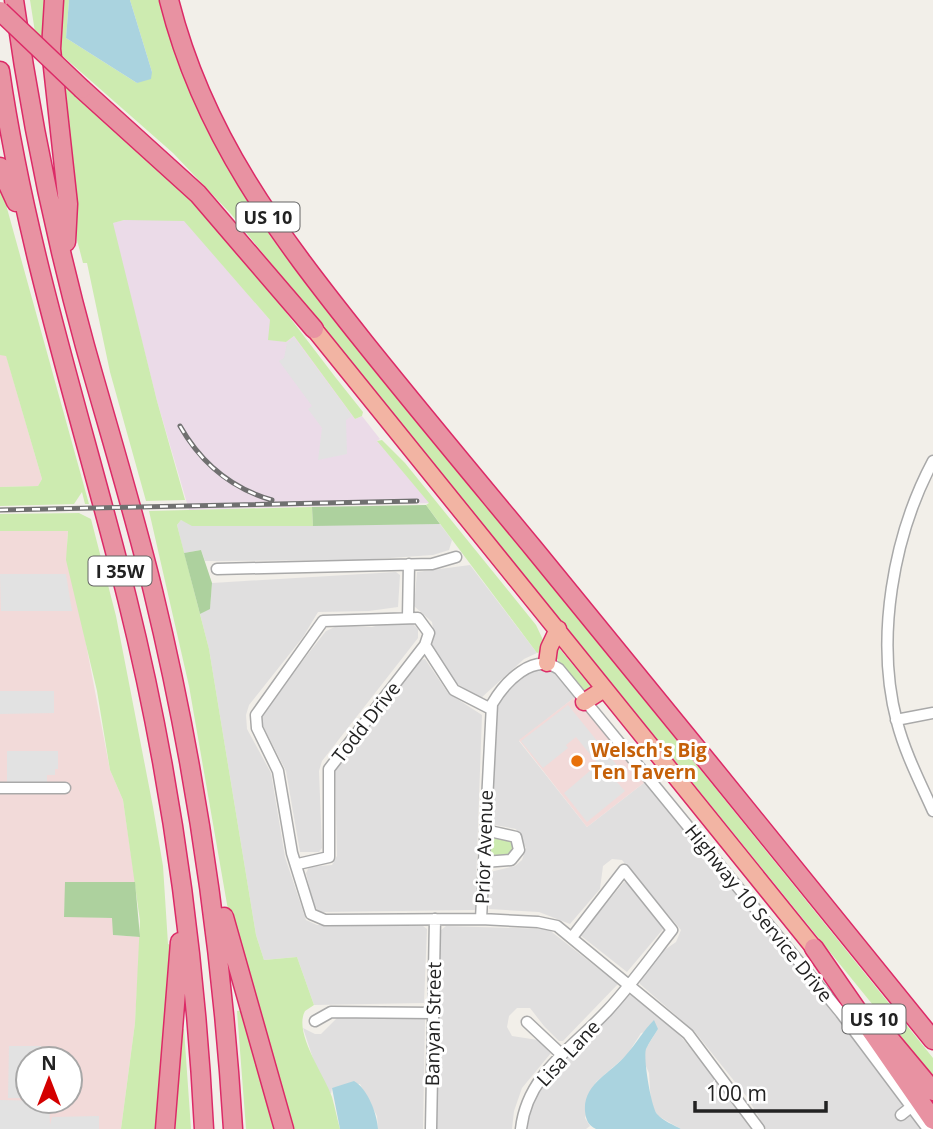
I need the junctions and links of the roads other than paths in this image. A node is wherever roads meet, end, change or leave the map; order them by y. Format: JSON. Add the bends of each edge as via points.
{"nodes":[{"id":1,"x":14,"y":0,"type":"edge"},
{"id":2,"x":54,"y":0,"type":"edge"},
{"id":3,"x":169,"y":0,"type":"edge"},
{"id":4,"x":0,"y":11,"type":"edge"},
{"id":5,"x":0,"y":71,"type":"edge"},
{"id":6,"x":0,"y":167,"type":"edge"},
{"id":7,"x":29,"y":229,"type":"junction"},
{"id":8,"x":65,"y":263,"type":"junction"},
{"id":9,"x":314,"y":329,"type":"joint"},
{"id":10,"x":933,"y":461,"type":"edge"},
{"id":11,"x":456,"y":556,"type":"dead end"},
{"id":12,"x":409,"y":565,"type":"junction"},
{"id":13,"x":217,"y":569,"type":"dead end"},
{"id":14,"x":408,"y":617,"type":"junction"},
{"id":15,"x":556,"y":627,"type":"junction"},
{"id":16,"x":425,"y":645,"type":"junction"},
{"id":17,"x":547,"y":663,"type":"junction"},
{"id":18,"x":604,"y":689,"type":"junction"},
{"id":19,"x":584,"y":702,"type":"junction"},
{"id":20,"x":491,"y":709,"type":"junction"},
{"id":21,"x":933,"y":713,"type":"edge"},
{"id":22,"x":896,"y":719,"type":"junction"},
{"id":23,"x":0,"y":788,"type":"edge"},
{"id":24,"x":65,"y":788,"type":"dead end"},
{"id":25,"x":933,"y":811,"type":"edge"},
{"id":26,"x":198,"y":812,"type":"junction"},
{"id":27,"x":485,"y":830,"type":"junction"},
{"id":28,"x":484,"y":862,"type":"junction"},
{"id":29,"x":298,"y":864,"type":"junction"},
{"id":30,"x":184,"y":918,"type":"junction"},
{"id":31,"x":435,"y":919,"type":"junction"},
{"id":32,"x":481,"y":919,"type":"junction"},
{"id":33,"x":573,"y":936,"type":"junction"},
{"id":34,"x":814,"y":948,"type":"junction"},
{"id":35,"x":629,"y":984,"type":"junction"},
{"id":36,"x":433,"y":1013,"type":"junction"},
{"id":37,"x":315,"y":1021,"type":"dead end"},
{"id":38,"x":527,"y":1022,"type":"dead end"},
{"id":39,"x":933,"y":1040,"type":"edge"},
{"id":40,"x":561,"y":1054,"type":"junction"},
{"id":41,"x":933,"y":1091,"type":"edge"},
{"id":42,"x":911,"y":1107,"type":"junction"},
{"id":43,"x":901,"y":1115,"type":"dead end"},
{"id":44,"x":933,"y":1120,"type":"edge"},
{"id":45,"x":165,"y":1129,"type":"edge"},
{"id":46,"x":204,"y":1129,"type":"edge"},
{"id":47,"x":233,"y":1129,"type":"edge"},
{"id":48,"x":284,"y":1129,"type":"edge"},
{"id":49,"x":431,"y":1129,"type":"edge"},
{"id":50,"x":521,"y":1129,"type":"edge"},
{"id":51,"x":759,"y":1129,"type":"edge"},
{"id":52,"x":928,"y":1129,"type":"edge"}],
"edges":[{"from":1,"to":8,"type":"highway","number":"I 35W"},
{"from":2,"to":8,"type":"highway","via":[[51,49],[68,204]]},
{"from":3,"to":39,"type":"highway","number":"US 10","via":[[192,76],[223,144],[294,253]]},
{"from":4,"to":9,"type":"highway","number":"US 10","bridge":true,"via":[[198,194]]},
{"from":5,"to":7,"type":"highway","number":"I 35W"},
{"from":6,"to":7,"type":"highway"},
{"from":7,"to":30,"type":"highway","number":"I 35W","via":[[139,649],[168,796]]},
{"from":8,"to":26,"type":"highway","number":"I 35W","via":[[153,590]]},
{"from":9,"to":15,"type":"highway","number":"US 10"},
{"from":10,"to":22,"type":"street","via":[[904,537],[893,592],[888,645]]},
{"from":11,"to":12,"type":"street"},
{"from":12,"to":13,"type":"street"},
{"from":12,"to":14,"type":"street"},
{"from":14,"to":16,"type":"street","via":[[418,618],[427,627]]},
{"from":14,"to":29,"type":"street","via":[[323,621],[256,715],[257,728],[278,771],[292,853]]},
{"from":15,"to":17,"type":"highway"},
{"from":15,"to":18,"type":"highway","number":"US 10"},
{"from":16,"to":20,"type":"street","via":[[454,690]]},
{"from":16,"to":29,"type":"street","name":"Todd Drive","via":[[329,769],[329,857]]},
{"from":17,"to":19,"type":"street","via":[[559,669]]},
{"from":17,"to":20,"type":"street","via":[[530,666],[503,687]]},
{"from":18,"to":19,"type":"highway"},
{"from":18,"to":34,"type":"highway","number":"US 10"},
{"from":19,"to":42,"type":"street","name":"Highway 10 Service Drive","via":[[841,1013]]},
{"from":20,"to":27,"type":"street","name":"Prior Avenue"},
{"from":21,"to":22,"type":"street"},
{"from":22,"to":25,"type":"street"},
{"from":23,"to":24,"type":"street"},
{"from":26,"to":47,"type":"highway","number":"I 35W","via":[[219,963]]},
{"from":26,"to":48,"type":"highway","via":[[234,960]]},
{"from":27,"to":28,"type":"street","name":"Prior Avenue"},
{"from":27,"to":28,"type":"street","via":[[511,834],[519,850],[511,860]]},
{"from":28,"to":32,"type":"street","name":"Prior Avenue"},
{"from":29,"to":31,"type":"street","via":[[310,911],[320,920]]},
{"from":30,"to":45,"type":"highway"},
{"from":30,"to":46,"type":"highway","number":"I 35W"},
{"from":31,"to":32,"type":"street"},
{"from":31,"to":36,"type":"street","name":"Banyan Street"},
{"from":32,"to":33,"type":"street","name":"Prior Avenue","via":[[550,923]]},
{"from":33,"to":35,"type":"street","name":"Prior Avenue"},
{"from":33,"to":35,"type":"street","name":"Lisa Lane","via":[[624,870],[672,930]]},
{"from":34,"to":41,"type":"highway","number":"US 10"},
{"from":34,"to":44,"type":"highway"},
{"from":35,"to":40,"type":"street","name":"Lisa Lane","via":[[597,1022]]},
{"from":35,"to":51,"type":"street","name":"Prior Avenue","via":[[688,1034]]},
{"from":36,"to":37,"type":"street","via":[[331,1012]]},
{"from":36,"to":49,"type":"street","name":"Banyan Street"},
{"from":38,"to":40,"type":"street"},
{"from":40,"to":50,"type":"street","name":"Lisa Lane","via":[[531,1092]]},
{"from":42,"to":43,"type":"street"},
{"from":42,"to":52,"type":"street","name":"Highway 10 Service Drive"}]}
